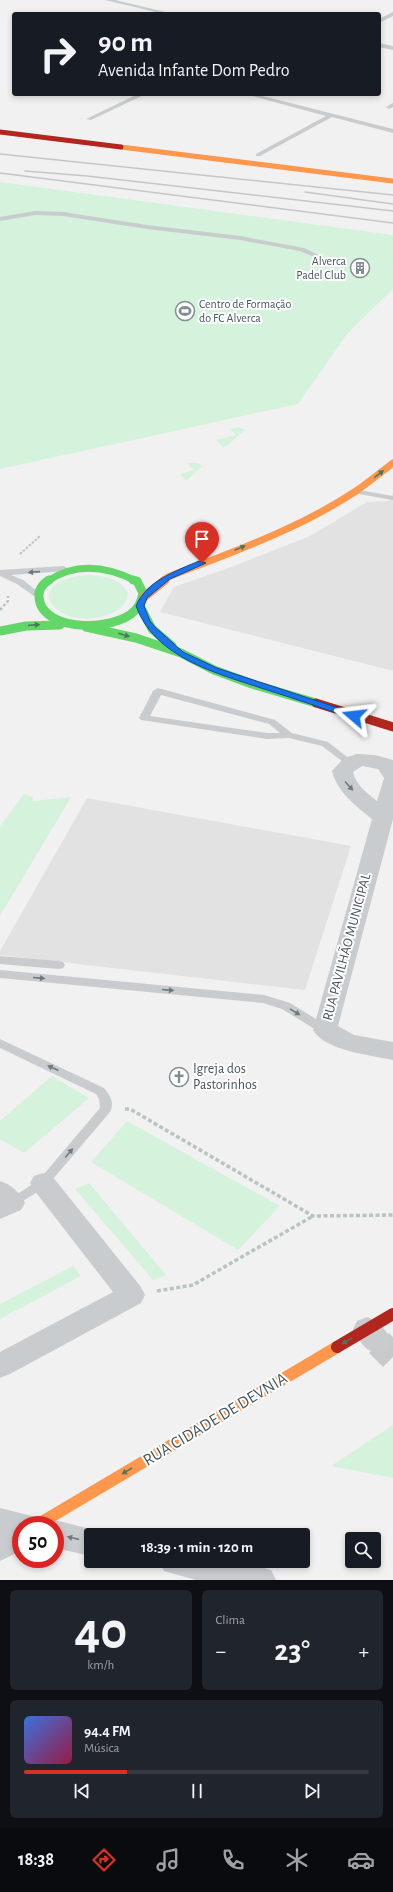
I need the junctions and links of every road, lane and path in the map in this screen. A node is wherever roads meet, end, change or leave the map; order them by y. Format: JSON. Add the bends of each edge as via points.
{"nodes":[{"id":1,"x":108,"y":0,"type":"edge"},
{"id":2,"x":151,"y":10,"type":"junction"},
{"id":3,"x":146,"y":12,"type":"edge"},
{"id":4,"x":161,"y":12,"type":"edge"},
{"id":5,"x":393,"y":14,"type":"edge"},
{"id":6,"x":381,"y":20,"type":"edge"},
{"id":7,"x":381,"y":45,"type":"edge"},
{"id":8,"x":393,"y":48,"type":"edge"},
{"id":9,"x":139,"y":96,"type":"edge"},
{"id":10,"x":256,"y":96,"type":"edge"},
{"id":11,"x":331,"y":115,"type":"junction"},
{"id":12,"x":89,"y":119,"type":"dead end"},
{"id":13,"x":393,"y":131,"type":"edge"},
{"id":14,"x":0,"y":132,"type":"edge"},
{"id":15,"x":258,"y":155,"type":"dead end"},
{"id":16,"x":393,"y":181,"type":"edge"},
{"id":17,"x":0,"y":218,"type":"edge"},
{"id":18,"x":324,"y":259,"type":"dead end"},
{"id":19,"x":393,"y":463,"type":"edge"},
{"id":20,"x":356,"y":491,"type":"junction"},
{"id":21,"x":393,"y":498,"type":"edge"},
{"id":22,"x":40,"y":536,"type":"dead end"},
{"id":23,"x":68,"y":569,"type":"junction"},
{"id":24,"x":0,"y":573,"type":"edge"},
{"id":25,"x":4,"y":592,"type":"dead end"},
{"id":26,"x":31,"y":597,"type":"junction"},
{"id":27,"x":144,"y":597,"type":"junction"},
{"id":28,"x":140,"y":606,"type":"junction"},
{"id":29,"x":0,"y":610,"type":"edge"},
{"id":30,"x":14,"y":617,"type":"dead end"},
{"id":31,"x":68,"y":625,"type":"junction"},
{"id":32,"x":86,"y":627,"type":"junction"},
{"id":33,"x":0,"y":630,"type":"edge"},
{"id":34,"x":180,"y":653,"type":"junction"},
{"id":35,"x":393,"y":727,"type":"edge"},
{"id":36,"x":289,"y":734,"type":"junction"},
{"id":37,"x":350,"y":763,"type":"junction"},
{"id":38,"x":393,"y":777,"type":"edge"},
{"id":39,"x":393,"y":780,"type":"edge"},
{"id":40,"x":382,"y":817,"type":"junction"},
{"id":41,"x":0,"y":960,"type":"edge"},
{"id":42,"x":59,"y":965,"type":"dead end"},
{"id":43,"x":0,"y":974,"type":"edge"},
{"id":44,"x":325,"y":1030,"type":"junction"},
{"id":45,"x":0,"y":1043,"type":"edge"},
{"id":46,"x":393,"y":1051,"type":"edge"},
{"id":47,"x":106,"y":1109,"type":"junction"},
{"id":48,"x":43,"y":1183,"type":"junction"},
{"id":49,"x":4,"y":1201,"type":"edge"},
{"id":50,"x":393,"y":1215,"type":"edge"},
{"id":51,"x":312,"y":1216,"type":"junction"},
{"id":52,"x":131,"y":1295,"type":"junction"},
{"id":53,"x":393,"y":1314,"type":"edge"},
{"id":54,"x":0,"y":1366,"type":"edge"},
{"id":55,"x":53,"y":1516,"type":"edge"},
{"id":56,"x":0,"y":1522,"type":"edge"},
{"id":57,"x":12,"y":1524,"type":"edge"},
{"id":58,"x":64,"y":1536,"type":"edge"},
{"id":59,"x":12,"y":1540,"type":"edge"},
{"id":60,"x":84,"y":1540,"type":"edge"},
{"id":61,"x":0,"y":1547,"type":"edge"},
{"id":62,"x":206,"y":1568,"type":"edge"},
{"id":63,"x":260,"y":1580,"type":"edge"}],
"edges":[{"from":1,"to":2,"type":"lane"},
{"from":2,"to":3,"type":"lane"},
{"from":2,"to":4,"type":"lane"},
{"from":5,"to":6,"type":"lane"},
{"from":7,"to":8,"type":"lane"},
{"from":9,"to":12,"type":"lane"},
{"from":10,"to":11,"type":"lane"},
{"from":11,"to":13,"type":"lane"},
{"from":11,"to":15,"type":"lane"},
{"from":14,"to":16,"type":"street"},
{"from":17,"to":18,"type":"lane","via":[[35,213],[63,214],[255,240],[302,249]]},
{"from":20,"to":19,"type":"street","one_way":true},
{"from":20,"to":21,"type":"lane"},
{"from":27,"to":20,"type":"street","one_way":true,"via":[[168,577],[266,538]]},
{"from":22,"to":24,"type":"path"},
{"from":23,"to":24,"type":"lane","one_way":true},
{"from":23,"to":26,"type":"street","via":[[54,573],[44,580],[35,588]]},
{"from":23,"to":27,"type":"street","via":[[99,567],[120,572],[136,581],[142,588]]},
{"from":24,"to":26,"type":"lane","via":[[20,582]]},
{"from":25,"to":29,"type":"path","via":[[8,601]]},
{"from":26,"to":31,"type":"street","via":[[34,606],[42,614],[53,621]]},
{"from":27,"to":28,"type":"street"},
{"from":28,"to":32,"type":"street","via":[[119,621]]},
{"from":28,"to":34,"type":"street","via":[[152,629]]},
{"from":30,"to":33,"type":"street"},
{"from":31,"to":32,"type":"street"},
{"from":33,"to":31,"type":"street","one_way":true,"via":[[37,625]]},
{"from":32,"to":34,"type":"street","one_way":true,"via":[[136,638]]},
{"from":34,"to":35,"type":"street","via":[[214,670],[252,684]]},
{"from":36,"to":36,"type":"lane","via":[[272,722],[158,691],[144,718],[267,736]]},
{"from":36,"to":37,"type":"lane","via":[[325,744]]},
{"from":37,"to":38,"type":"street","via":[[377,760],[386,765]]},
{"from":37,"to":40,"type":"street","one_way":true,"via":[[342,771],[342,778]]},
{"from":39,"to":40,"type":"street","name":"RUA PAVILHÃO MUNICIPAL"},
{"from":40,"to":44,"type":"street","name":"RUA PAVILHÃO MUNICIPAL"},
{"from":41,"to":42,"type":"lane"},
{"from":43,"to":44,"type":"lane","one_way":true,"via":[[264,999],[286,1006]]},
{"from":44,"to":46,"type":"street","name":"RUA PAVILHÃO MUNICIPAL","via":[[348,1042]]},
{"from":47,"to":45,"type":"lane","one_way":true,"via":[[105,1097],[100,1091]]},
{"from":48,"to":47,"type":"lane","one_way":true},
{"from":47,"to":51,"type":"path","via":[[130,1109]]},
{"from":48,"to":49,"type":"lane"},
{"from":48,"to":52,"type":"street"},
{"from":50,"to":51,"type":"path"},
{"from":51,"to":52,"type":"path","via":[[193,1285]]},
{"from":52,"to":54,"type":"street"},
{"from":53,"to":55,"type":"street","name":"RUA CIDADE DE DEVNIA","one_way":true,"via":[[373,1336]]},
{"from":56,"to":57,"type":"street"},
{"from":60,"to":58,"type":"street","one_way":true},
{"from":59,"to":61,"type":"street"},
{"from":62,"to":63,"type":"street"}]}
